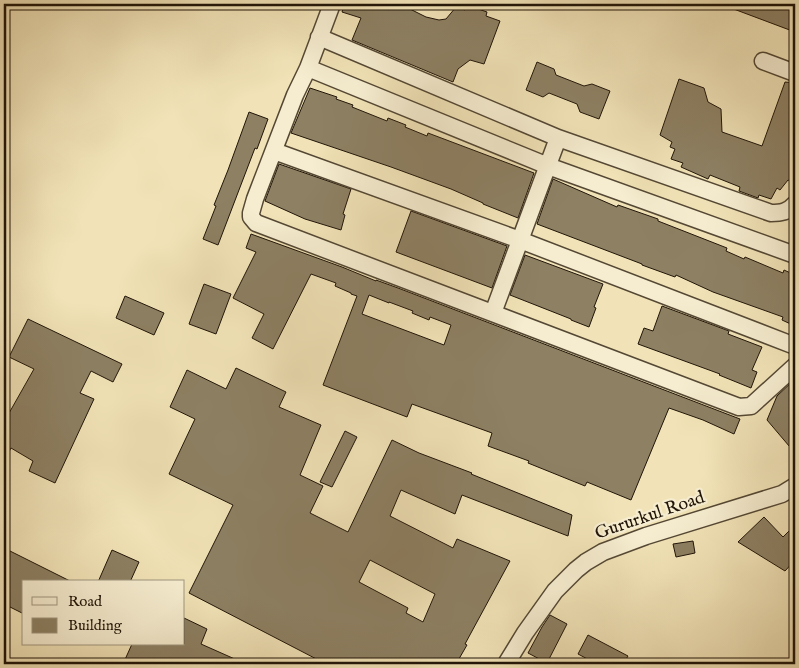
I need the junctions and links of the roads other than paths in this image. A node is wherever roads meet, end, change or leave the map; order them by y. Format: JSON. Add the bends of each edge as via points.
{"nodes":[{"id":1,"x":332,"y":4,"type":"edge"},
{"id":2,"x":320,"y":38,"type":"junction"},
{"id":3,"x":763,"y":61,"type":"dead end"},
{"id":4,"x":308,"y":68,"type":"junction"},
{"id":5,"x":795,"y":73,"type":"edge"},
{"id":6,"x":558,"y":138,"type":"junction"},
{"id":7,"x":274,"y":151,"type":"junction"},
{"id":8,"x":548,"y":166,"type":"junction"},
{"id":9,"x":795,"y":204,"type":"edge"},
{"id":10,"x":520,"y":240,"type":"junction"},
{"id":11,"x":795,"y":255,"type":"edge"},
{"id":12,"x":493,"y":313,"type":"junction"},
{"id":13,"x":795,"y":346,"type":"edge"},
{"id":14,"x":795,"y":366,"type":"edge"},
{"id":15,"x":795,"y":486,"type":"edge"},
{"id":16,"x":506,"y":664,"type":"edge"}],
"edges":[{"from":1,"to":2,"type":"street"},
{"from":2,"to":4,"type":"street"},
{"from":2,"to":6,"type":"street"},
{"from":3,"to":5,"type":"street"},
{"from":4,"to":7,"type":"street"},
{"from":4,"to":8,"type":"street"},
{"from":6,"to":8,"type":"street"},
{"from":6,"to":9,"type":"street","via":[[771,213],[786,212]]},
{"from":7,"to":10,"type":"street"},
{"from":7,"to":12,"type":"street","via":[[251,213],[256,223]]},
{"from":8,"to":10,"type":"street"},
{"from":8,"to":11,"type":"street"},
{"from":10,"to":12,"type":"street"},
{"from":10,"to":13,"type":"street"},
{"from":12,"to":14,"type":"street","via":[[739,407],[751,406]]},
{"from":15,"to":16,"type":"street","name":"Gururkul Road","via":[[782,494],[646,536],[586,562],[555,591]]}]}
